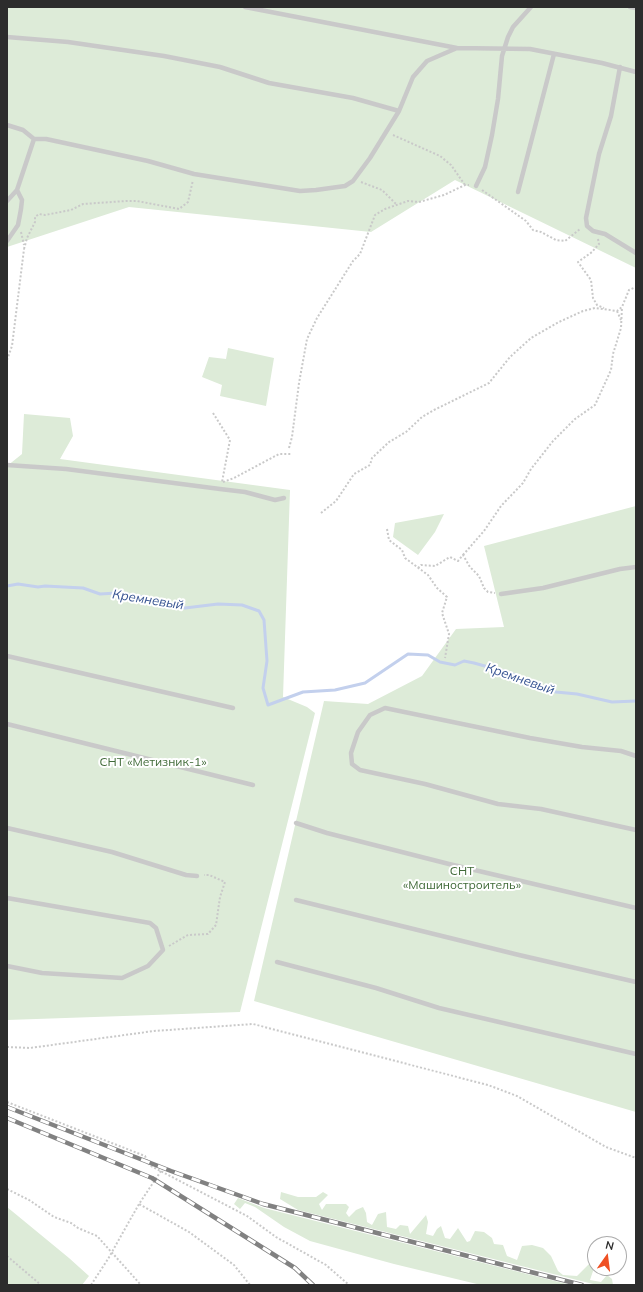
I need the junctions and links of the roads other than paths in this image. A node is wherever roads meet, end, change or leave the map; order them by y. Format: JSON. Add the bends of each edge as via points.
{"nodes":[{"id":1,"x":245,"y":7,"type":"edge"},
{"id":2,"x":530,"y":7,"type":"edge"},
{"id":3,"x":630,"y":7,"type":"edge"},
{"id":4,"x":636,"y":8,"type":"edge"},
{"id":5,"x":7,"y":37,"type":"edge"},
{"id":6,"x":457,"y":48,"type":"junction"},
{"id":7,"x":505,"y":48,"type":"junction"},
{"id":8,"x":554,"y":54,"type":"junction"},
{"id":9,"x":620,"y":67,"type":"junction"},
{"id":10,"x":636,"y":72,"type":"edge"},
{"id":11,"x":399,"y":111,"type":"junction"},
{"id":12,"x":7,"y":125,"type":"edge"},
{"id":13,"x":34,"y":138,"type":"junction"},
{"id":14,"x":476,"y":186,"type":"road end"},
{"id":15,"x":17,"y":190,"type":"junction"},
{"id":16,"x":518,"y":192,"type":"dead end"},
{"id":17,"x":7,"y":201,"type":"edge"},
{"id":18,"x":7,"y":241,"type":"edge"},
{"id":19,"x":636,"y":253,"type":"edge"},
{"id":20,"x":7,"y":465,"type":"edge"},
{"id":21,"x":284,"y":498,"type":"dead end"},
{"id":22,"x":636,"y":567,"type":"edge"},
{"id":23,"x":501,"y":594,"type":"road end"},
{"id":24,"x":7,"y":656,"type":"edge"},
{"id":25,"x":233,"y":708,"type":"dead end"},
{"id":26,"x":7,"y":724,"type":"edge"},
{"id":27,"x":636,"y":756,"type":"edge"},
{"id":28,"x":253,"y":785,"type":"dead end"},
{"id":29,"x":296,"y":823,"type":"dead end"},
{"id":30,"x":7,"y":828,"type":"edge"},
{"id":31,"x":636,"y":830,"type":"edge"},
{"id":32,"x":196,"y":876,"type":"road end"},
{"id":33,"x":7,"y":898,"type":"edge"},
{"id":34,"x":296,"y":900,"type":"dead end"},
{"id":35,"x":636,"y":908,"type":"edge"},
{"id":36,"x":277,"y":962,"type":"dead end"},
{"id":37,"x":7,"y":966,"type":"edge"},
{"id":38,"x":636,"y":982,"type":"edge"},
{"id":39,"x":636,"y":1054,"type":"edge"}],
"edges":[{"from":1,"to":6,"type":"lane"},
{"from":2,"to":7,"type":"lane","via":[[513,27]]},
{"from":3,"to":4,"type":"lane"},
{"from":5,"to":11,"type":"lane","via":[[83,44],[164,56],[220,67],[269,83],[353,98]]},
{"from":6,"to":7,"type":"lane"},
{"from":6,"to":11,"type":"lane","via":[[427,61],[413,77]]},
{"from":7,"to":8,"type":"lane","via":[[530,49]]},
{"from":7,"to":14,"type":"lane","via":[[492,135],[485,167]]},
{"from":8,"to":9,"type":"lane"},
{"from":8,"to":16,"type":"lane"},
{"from":9,"to":10,"type":"lane"},
{"from":9,"to":19,"type":"lane","via":[[586,218],[587,226],[593,231],[605,234]]},
{"from":11,"to":13,"type":"lane","via":[[353,181],[332,189],[300,191],[194,174],[148,161]]},
{"from":12,"to":13,"type":"lane","via":[[23,130]]},
{"from":13,"to":15,"type":"lane"},
{"from":15,"to":17,"type":"lane"},
{"from":15,"to":18,"type":"lane","via":[[22,200],[18,225]]},
{"from":20,"to":21,"type":"lane","via":[[66,469],[220,488],[275,500]]},
{"from":22,"to":23,"type":"lane","via":[[620,568],[543,588]]},
{"from":24,"to":25,"type":"lane"},
{"from":26,"to":28,"type":"lane"},
{"from":27,"to":31,"type":"lane","via":[[621,751],[530,738],[385,708],[370,715],[358,732],[351,753],[352,764],[360,770],[498,804],[541,809]]},
{"from":29,"to":35,"type":"lane","via":[[449,864]]},
{"from":30,"to":32,"type":"lane","via":[[112,852]]},
{"from":33,"to":37,"type":"lane","via":[[150,923],[156,928],[164,950],[148,966],[122,978],[42,973]]},
{"from":34,"to":38,"type":"lane"},
{"from":36,"to":39,"type":"lane","via":[[376,988],[439,1008]]}]}
